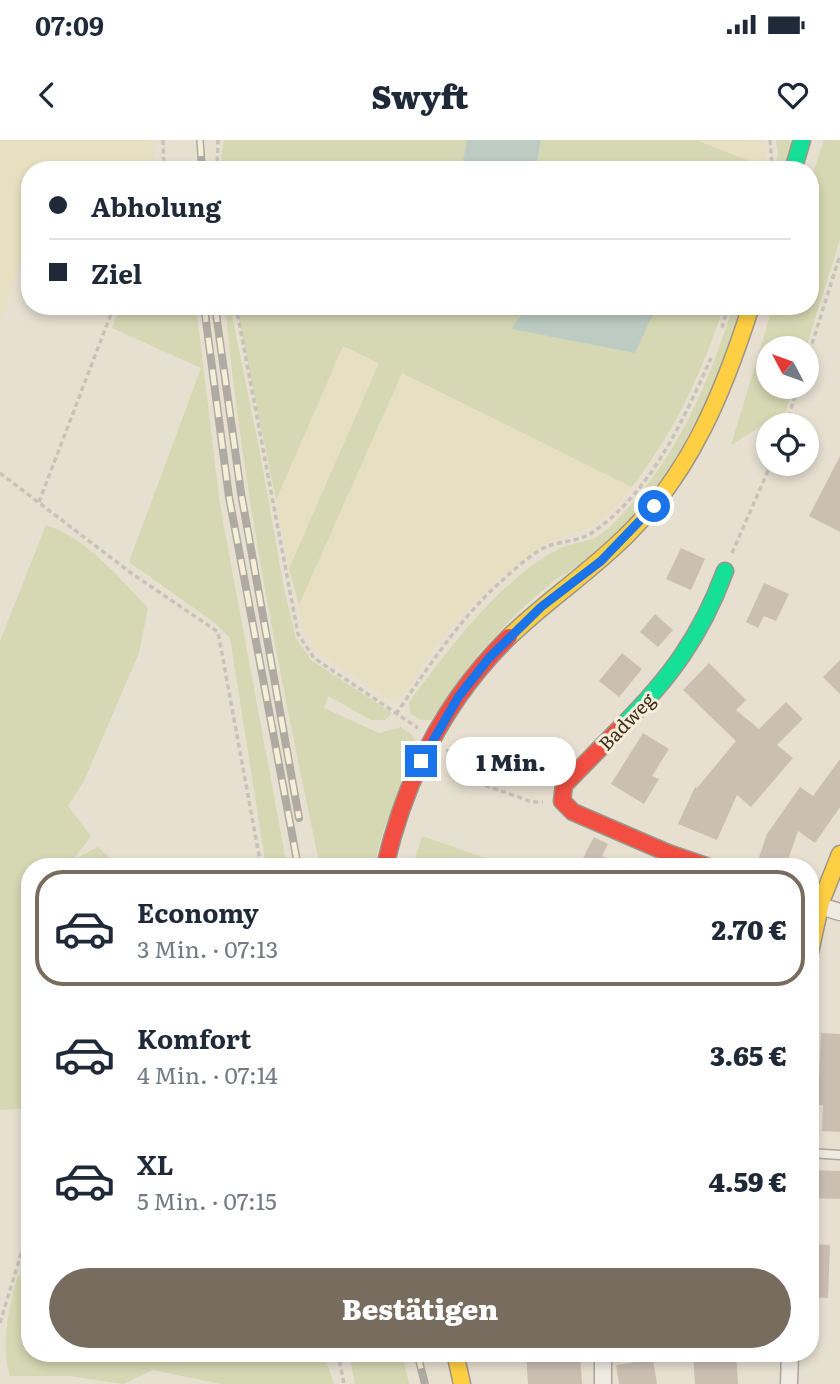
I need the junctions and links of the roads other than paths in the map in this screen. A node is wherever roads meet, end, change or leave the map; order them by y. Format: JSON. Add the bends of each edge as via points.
{"nodes":[{"id":1,"x":802,"y":140,"type":"edge"},
{"id":2,"x":796,"y":161,"type":"edge"},
{"id":3,"x":748,"y":315,"type":"edge"},
{"id":4,"x":725,"y":571,"type":"road end"},
{"id":5,"x":840,"y":854,"type":"edge"},
{"id":6,"x":387,"y":858,"type":"edge"},
{"id":7,"x":686,"y":858,"type":"edge"},
{"id":8,"x":819,"y":895,"type":"edge"},
{"id":9,"x":819,"y":906,"type":"edge"},
{"id":10,"x":840,"y":912,"type":"edge"},
{"id":11,"x":819,"y":1154,"type":"edge"},
{"id":12,"x":840,"y":1155,"type":"edge"},
{"id":13,"x":456,"y":1362,"type":"edge"},
{"id":14,"x":603,"y":1362,"type":"edge"},
{"id":15,"x":790,"y":1362,"type":"edge"},
{"id":16,"x":462,"y":1384,"type":"edge"},
{"id":17,"x":603,"y":1384,"type":"edge"},
{"id":18,"x":789,"y":1384,"type":"edge"}],
"edges":[{"from":1,"to":2,"type":"main road"},
{"from":3,"to":6,"type":"main road","via":[[715,408],[670,486],[620,544],[505,640],[466,687],[433,737],[400,810]]},
{"from":4,"to":7,"type":"main road","name":"Badweg","via":[[687,653],[637,712],[564,785],[562,801],[573,811]]},
{"from":5,"to":8,"type":"main road"},
{"from":9,"to":10,"type":"street"},
{"from":11,"to":12,"type":"lane"},
{"from":13,"to":16,"type":"main road"},
{"from":14,"to":17,"type":"street"},
{"from":15,"to":18,"type":"street"}]}
